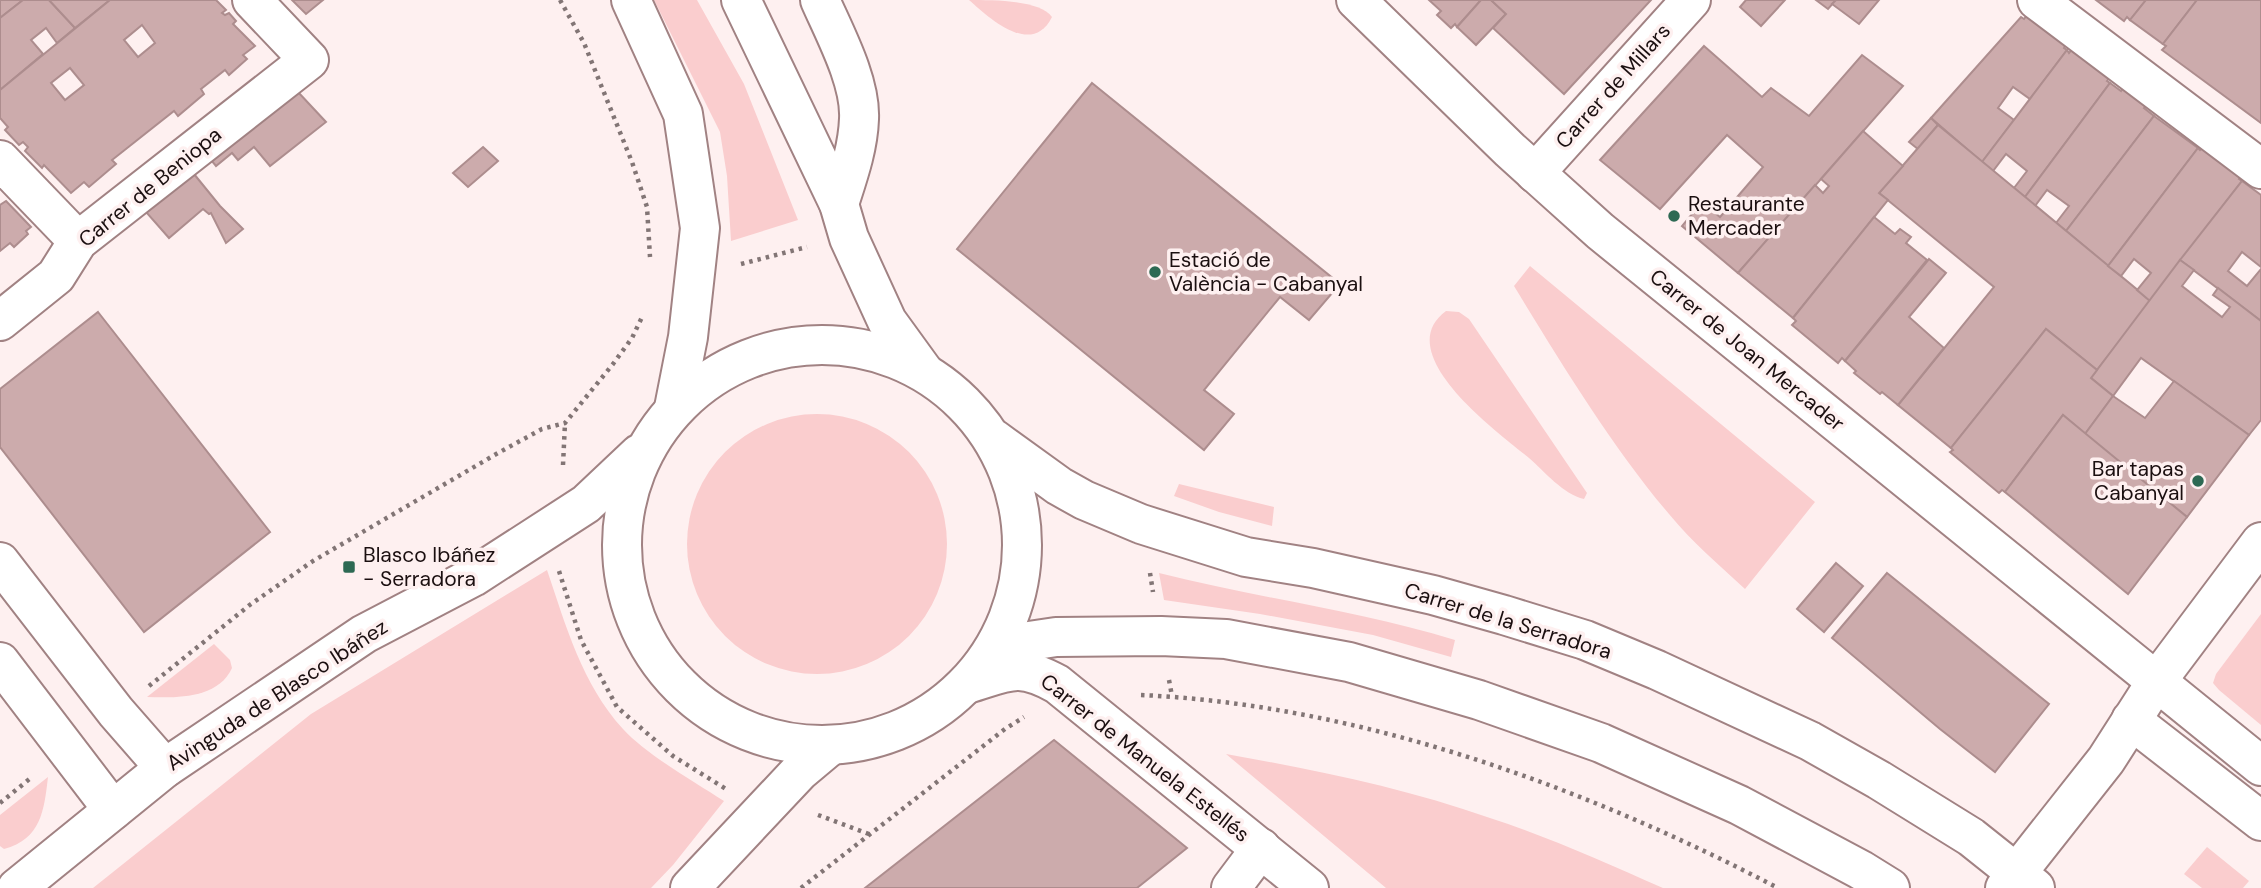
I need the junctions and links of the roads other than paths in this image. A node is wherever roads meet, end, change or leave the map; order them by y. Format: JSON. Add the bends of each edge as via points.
{"nodes":[{"id":1,"x":251,"y":0,"type":"edge"},
{"id":2,"x":631,"y":0,"type":"edge"},
{"id":3,"x":741,"y":0,"type":"edge"},
{"id":4,"x":820,"y":0,"type":"edge"},
{"id":5,"x":1356,"y":0,"type":"edge"},
{"id":6,"x":1691,"y":0,"type":"edge"},
{"id":7,"x":2037,"y":0,"type":"edge"},
{"id":8,"x":0,"y":160,"type":"edge"},
{"id":9,"x":2261,"y":169,"type":"edge"},
{"id":10,"x":1535,"y":173,"type":"junction"},
{"id":11,"x":839,"y":204,"type":"junction"},
{"id":12,"x":78,"y":241,"type":"junction"},
{"id":13,"x":0,"y":321,"type":"edge"},
{"id":14,"x":924,"y":372,"type":"junction"},
{"id":15,"x":674,"y":408,"type":"junction"},
{"id":16,"x":992,"y":438,"type":"junction"},
{"id":17,"x":649,"y":444,"type":"junction"},
{"id":18,"x":2261,"y":542,"type":"edge"},
{"id":19,"x":0,"y":562,"type":"edge"},
{"id":20,"x":996,"y":646,"type":"junction"},
{"id":21,"x":0,"y":662,"type":"edge"},
{"id":22,"x":2155,"y":682,"type":"junction"},
{"id":23,"x":967,"y":684,"type":"junction"},
{"id":24,"x":2131,"y":720,"type":"junction"},
{"id":25,"x":830,"y":746,"type":"junction"},
{"id":26,"x":2261,"y":766,"type":"edge"},
{"id":27,"x":165,"y":768,"type":"junction"},
{"id":28,"x":113,"y":810,"type":"junction"},
{"id":29,"x":2261,"y":821,"type":"edge"},
{"id":30,"x":1261,"y":848,"type":"junction"},
{"id":31,"x":2019,"y":883,"type":"edge"},
{"id":32,"x":17,"y":888,"type":"edge"},
{"id":33,"x":690,"y":888,"type":"edge"},
{"id":34,"x":1231,"y":888,"type":"edge"},
{"id":35,"x":1309,"y":888,"type":"edge"},
{"id":36,"x":1890,"y":888,"type":"edge"}],
"edges":[{"from":1,"to":12,"type":"main road","name":"Carrer de Beniopa","via":[[309,60]]},
{"from":2,"to":15,"type":"main road","via":[[683,114],[700,228],[688,337]]},
{"from":3,"to":11,"type":"main road"},
{"from":4,"to":11,"type":"main road","via":[[853,83],[859,117],[853,160]]},
{"from":5,"to":10,"type":"main road","name":"Carrer de Joan Mercader"},
{"from":6,"to":10,"type":"main road","name":"Carrer de Millars"},
{"from":7,"to":9,"type":"main road"},
{"from":8,"to":12,"type":"main road"},
{"from":10,"to":22,"type":"main road","name":"Carrer de Joan Mercader","via":[[1600,231]]},
{"from":11,"to":14,"type":"main road","via":[[887,321]]},
{"from":12,"to":13,"type":"main road","name":"Carrer de Beniopa","via":[[57,276]]},
{"from":14,"to":15,"type":"main road","via":[[874,351],[819,344],[759,355],[714,376]]},
{"from":14,"to":16,"type":"main road","via":[[956,395]]},
{"from":15,"to":17,"type":"main road"},
{"from":16,"to":20,"type":"main road","via":[[1018,501],[1023,536],[1018,589]]},
{"from":16,"to":31,"type":"main road","name":"Carrer de la Serradora","via":[[1059,486],[1141,524],[1246,557],[1433,595],[1585,640],[1729,702],[1810,741],[1927,809],[1970,837]]},
{"from":17,"to":25,"type":"main road","via":[[628,494],[622,561],[638,626],[674,681],[721,719],[777,742]]},
{"from":17,"to":27,"type":"main road","name":"Avinguda de Blasco Ibáñez","via":[[601,491],[558,522],[473,577],[364,634]]},
{"from":18,"to":22,"type":"main road"},
{"from":19,"to":27,"type":"main road"},
{"from":20,"to":23,"type":"main road"},
{"from":20,"to":36,"type":"main road","via":[[1056,637],[1161,636],[1226,639],[1349,662],[1479,700],[1601,743],[1739,805]]},
{"from":21,"to":28,"type":"main road"},
{"from":22,"to":24,"type":"main road"},
{"from":22,"to":26,"type":"main road","name":"Carrer de Joan Mercader"},
{"from":23,"to":25,"type":"main road","via":[[924,718],[873,740]]},
{"from":23,"to":30,"type":"main road","name":"Carrer de Manuela Estellés","via":[[1015,670],[1037,673]]},
{"from":24,"to":29,"type":"main road"},
{"from":24,"to":31,"type":"main road"},
{"from":25,"to":33,"type":"main road","via":[[799,772]]},
{"from":27,"to":28,"type":"main road","name":"Avinguda de Blasco Ibáñez"},
{"from":28,"to":32,"type":"main road","name":"Avinguda de Blasco Ibáñez"},
{"from":30,"to":34,"type":"main road"},
{"from":30,"to":35,"type":"main road","name":"Carrer de Manuela Estellés"}]}
